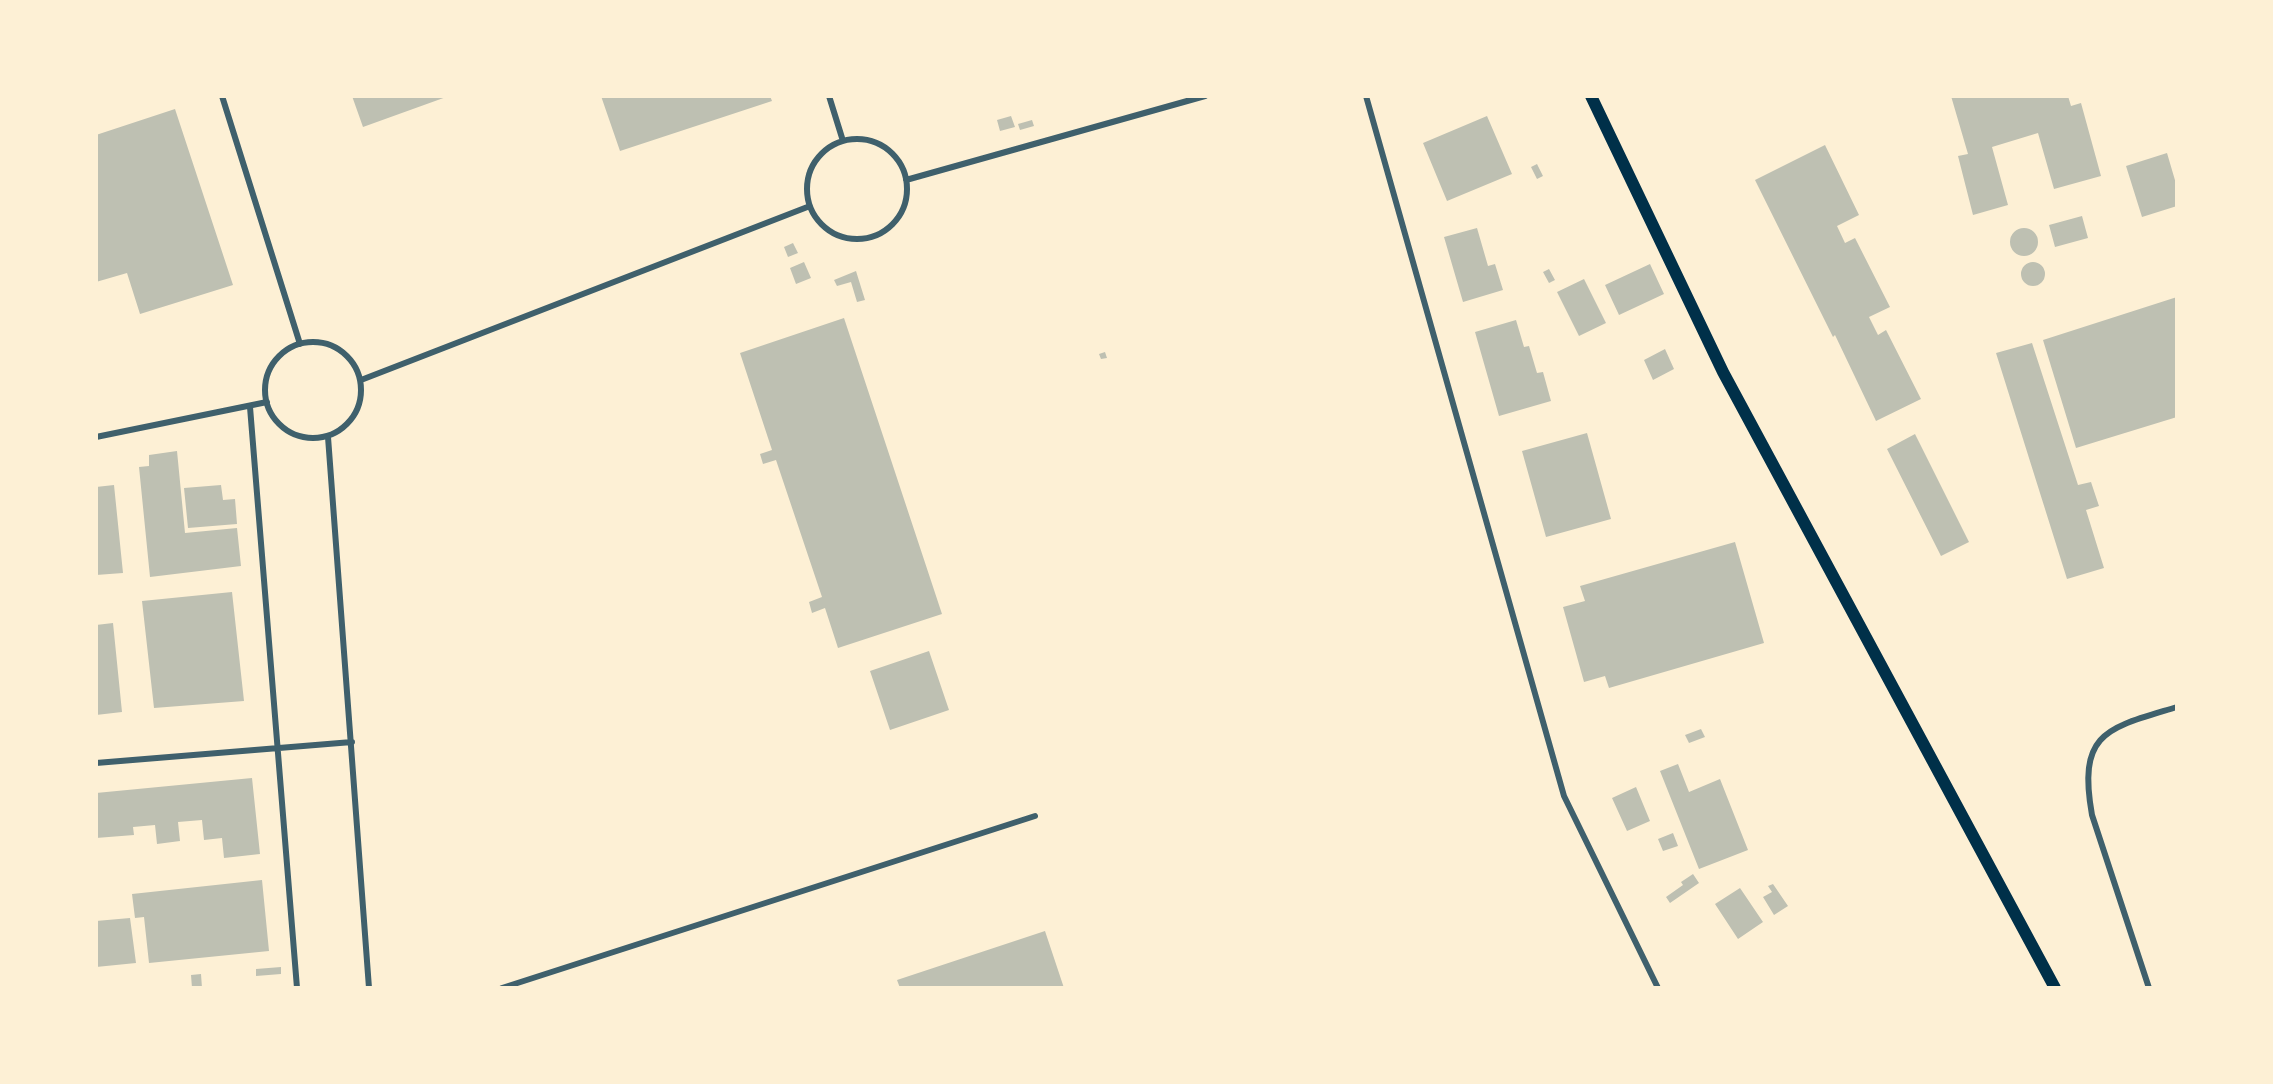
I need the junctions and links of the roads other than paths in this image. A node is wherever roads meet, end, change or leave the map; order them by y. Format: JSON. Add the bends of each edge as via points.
{"nodes":[{"id":1,"x":222,"y":96,"type":"edge"},
{"id":2,"x":829,"y":96,"type":"edge"},
{"id":3,"x":1204,"y":96,"type":"edge"},
{"id":4,"x":1366,"y":96,"type":"edge"},
{"id":5,"x":1591,"y":96,"type":"edge"},
{"id":6,"x":843,"y":141,"type":"junction"},
{"id":7,"x":906,"y":180,"type":"junction"},
{"id":8,"x":810,"y":206,"type":"junction"},
{"id":9,"x":300,"y":344,"type":"junction"},
{"id":10,"x":361,"y":380,"type":"junction"},
{"id":11,"x":267,"y":402,"type":"junction"},
{"id":12,"x":250,"y":406,"type":"junction"},
{"id":13,"x":96,"y":437,"type":"edge"},
{"id":14,"x":328,"y":437,"type":"junction"},
{"id":15,"x":2177,"y":707,"type":"edge"},
{"id":16,"x":352,"y":742,"type":"junction"},
{"id":17,"x":278,"y":747,"type":"junction"},
{"id":18,"x":96,"y":763,"type":"edge"},
{"id":19,"x":1035,"y":816,"type":"dead end"},
{"id":20,"x":297,"y":988,"type":"edge"},
{"id":21,"x":369,"y":988,"type":"edge"},
{"id":22,"x":502,"y":988,"type":"edge"},
{"id":23,"x":1658,"y":988,"type":"edge"},
{"id":24,"x":2055,"y":988,"type":"edge"},
{"id":25,"x":2149,"y":988,"type":"edge"}],
"edges":[{"from":1,"to":9,"type":"street"},
{"from":2,"to":6,"type":"street"},
{"from":3,"to":7,"type":"street"},
{"from":4,"to":23,"type":"street","via":[[1564,796]]},
{"from":5,"to":24,"type":"main road","via":[[1724,372]]},
{"from":6,"to":7,"type":"street","via":[[871,141],[883,147],[894,156]]},
{"from":6,"to":8,"type":"street","via":[[816,159],[809,174]]},
{"from":7,"to":8,"type":"street","via":[[902,210],[894,222],[869,237],[840,236],[822,224]]},
{"from":8,"to":10,"type":"street"},
{"from":9,"to":10,"type":"street","via":[[331,345],[345,353]]},
{"from":9,"to":11,"type":"street","via":[[287,350],[268,373]]},
{"from":10,"to":14,"type":"street","via":[[362,396],[357,410],[349,423]]},
{"from":11,"to":12,"type":"street"},
{"from":11,"to":14,"type":"street","via":[[272,416],[294,435]]},
{"from":12,"to":13,"type":"street"},
{"from":12,"to":17,"type":"street"},
{"from":14,"to":16,"type":"street"},
{"from":15,"to":25,"type":"street","via":[[2110,729],[2094,751],[2089,770],[2092,815]]},
{"from":16,"to":17,"type":"street"},
{"from":16,"to":21,"type":"street"},
{"from":17,"to":18,"type":"street"},
{"from":17,"to":20,"type":"street"},
{"from":19,"to":22,"type":"street"}]}
